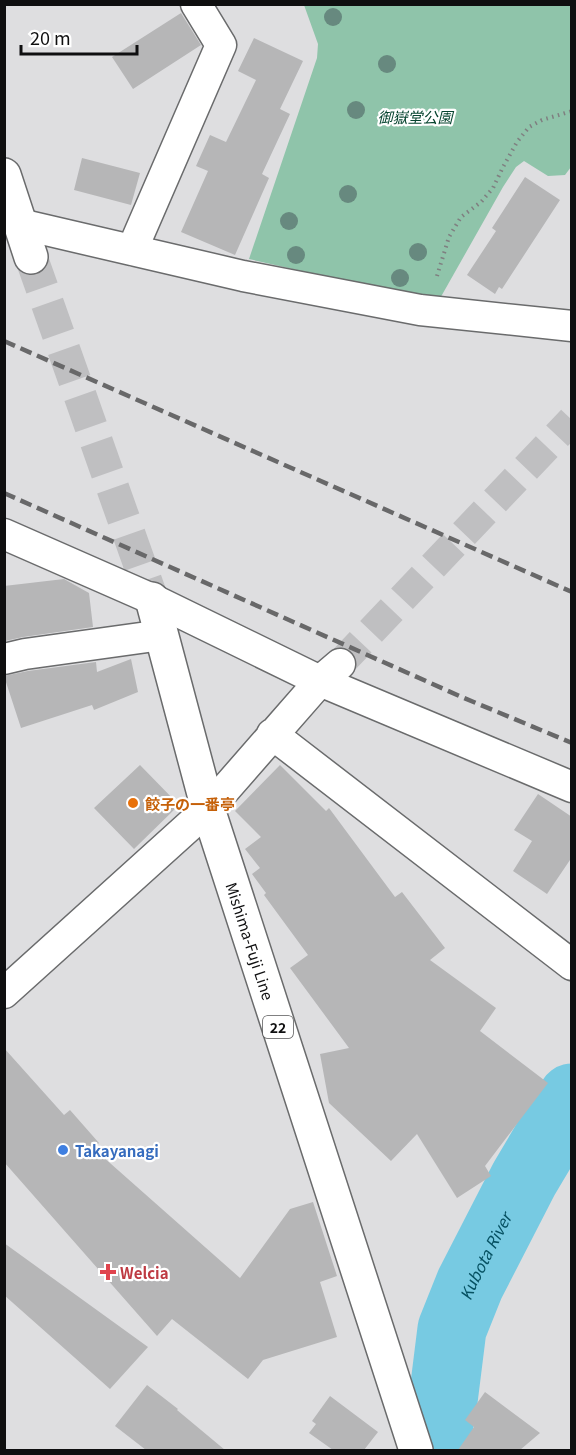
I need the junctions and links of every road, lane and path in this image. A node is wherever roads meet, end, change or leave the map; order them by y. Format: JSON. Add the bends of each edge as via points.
{"nodes":[{"id":1,"x":196,"y":4,"type":"edge"},
{"id":2,"x":572,"y":111,"type":"edge"},
{"id":3,"x":4,"y":175,"type":"edge"},
{"id":4,"x":20,"y":224,"type":"junction"},
{"id":5,"x":132,"y":250,"type":"junction"},
{"id":6,"x":31,"y":256,"type":"tunnel mouth"},
{"id":7,"x":428,"y":311,"type":"junction"},
{"id":8,"x":572,"y":326,"type":"edge"},
{"id":9,"x":4,"y":534,"type":"edge"},
{"id":10,"x":152,"y":599,"type":"junction"},
{"id":11,"x":162,"y":635,"type":"junction"},
{"id":12,"x":4,"y":659,"type":"edge"},
{"id":13,"x":330,"y":673,"type":"junction"},
{"id":14,"x":272,"y":734,"type":"junction"},
{"id":15,"x":572,"y":787,"type":"edge"},
{"id":16,"x":208,"y":809,"type":"junction"},
{"id":17,"x":572,"y":965,"type":"edge"},
{"id":18,"x":4,"y":993,"type":"edge"},
{"id":19,"x":416,"y":1450,"type":"edge"}],
"edges":[{"from":1,"to":5,"type":"street","via":[[221,45]]},
{"from":2,"to":7,"type":"path","via":[[529,127],[493,188],[461,217],[449,237]]},
{"from":3,"to":4,"type":"main road"},
{"from":4,"to":5,"type":"street"},
{"from":4,"to":6,"type":"main road"},
{"from":5,"to":7,"type":"street","via":[[243,276]]},
{"from":7,"to":8,"type":"street"},
{"from":9,"to":10,"type":"street"},
{"from":10,"to":11,"type":"main road","name":"Mishima-Fuji Line","number":"22"},
{"from":10,"to":13,"type":"street"},
{"from":11,"to":12,"type":"street"},
{"from":11,"to":16,"type":"main road","name":"Mishima-Fuji Line","number":"22"},
{"from":13,"to":14,"type":"street"},
{"from":13,"to":15,"type":"street"},
{"from":14,"to":16,"type":"street"},
{"from":14,"to":17,"type":"street"},
{"from":16,"to":18,"type":"street"},
{"from":16,"to":19,"type":"main road","name":"Mishima-Fuji Line","number":"22"}]}
